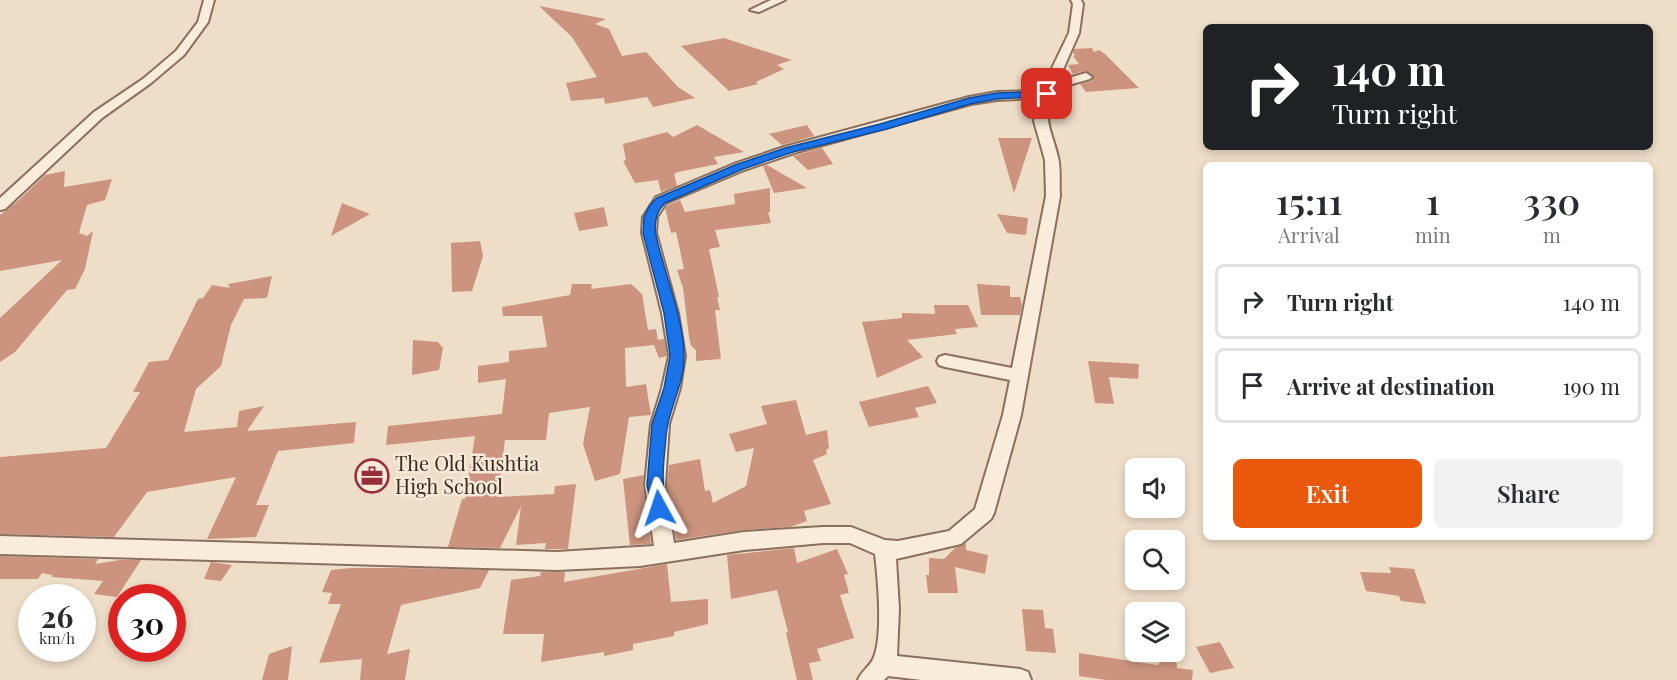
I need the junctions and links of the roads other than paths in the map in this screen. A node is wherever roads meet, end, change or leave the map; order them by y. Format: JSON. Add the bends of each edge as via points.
{"nodes":[{"id":1,"x":209,"y":0,"type":"edge"},
{"id":2,"x":780,"y":0,"type":"edge"},
{"id":3,"x":1076,"y":0,"type":"edge"},
{"id":4,"x":755,"y":10,"type":"dead end"},
{"id":5,"x":1086,"y":77,"type":"dead end"},
{"id":6,"x":1049,"y":90,"type":"junction"},
{"id":7,"x":0,"y":206,"type":"edge"},
{"id":8,"x":945,"y":361,"type":"dead end"},
{"id":9,"x":1020,"y":376,"type":"junction"},
{"id":10,"x":0,"y":545,"type":"edge"},
{"id":11,"x":884,"y":549,"type":"junction"},
{"id":12,"x":665,"y":553,"type":"junction"},
{"id":13,"x":876,"y":672,"type":"edge"},
{"id":14,"x":1020,"y":680,"type":"edge"}],
"edges":[{"from":1,"to":7,"type":"street","via":[[203,22],[180,53],[98,115]]},
{"from":2,"to":4,"type":"street"},
{"from":3,"to":6,"type":"street","via":[[1074,33]]},
{"from":5,"to":6,"type":"street"},
{"from":6,"to":9,"type":"street","via":[[1042,102],[1040,121],[1052,160],[1053,196]]},
{"from":6,"to":12,"type":"street","via":[[969,101],[789,150],[661,200],[654,208],[649,233],[677,356],[660,424],[656,475]]},
{"from":8,"to":9,"type":"street"},
{"from":9,"to":11,"type":"street","via":[[984,513],[954,538],[898,550]]},
{"from":10,"to":12,"type":"street","via":[[557,561]]},
{"from":11,"to":12,"type":"street","via":[[851,535],[823,535]]},
{"from":11,"to":13,"type":"street","via":[[889,578],[888,631]]},
{"from":13,"to":14,"type":"street"}]}
